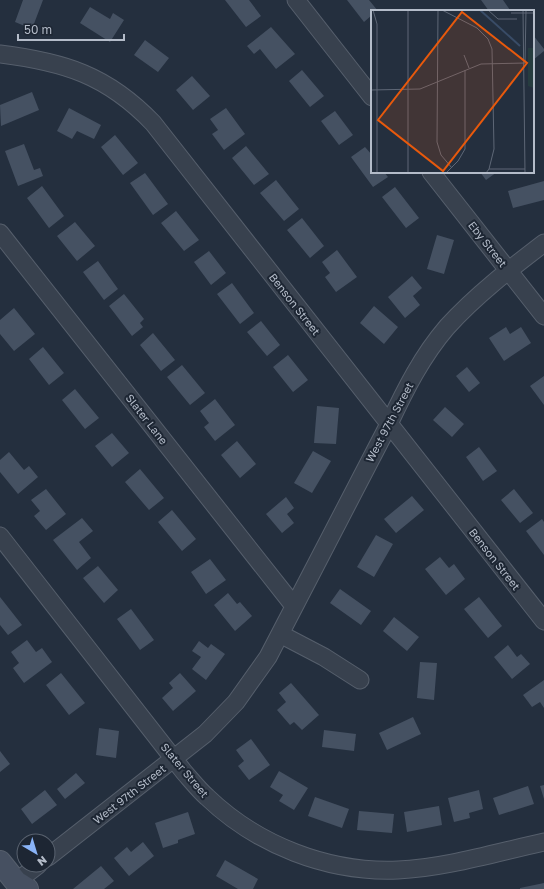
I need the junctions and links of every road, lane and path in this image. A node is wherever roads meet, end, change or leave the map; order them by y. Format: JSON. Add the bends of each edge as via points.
{"nodes":[{"id":1,"x":296,"y":0,"type":"edge"},
{"id":2,"x":0,"y":54,"type":"edge"},
{"id":3,"x":371,"y":96,"type":"edge"},
{"id":4,"x":432,"y":173,"type":"edge"},
{"id":5,"x":0,"y":233,"type":"edge"},
{"id":6,"x":544,"y":243,"type":"edge"},
{"id":7,"x":508,"y":271,"type":"junction"},
{"id":8,"x":544,"y":316,"type":"edge"},
{"id":9,"x":389,"y":424,"type":"junction"},
{"id":10,"x":0,"y":536,"type":"edge"},
{"id":11,"x":294,"y":606,"type":"junction"},
{"id":12,"x":544,"y":622,"type":"edge"},
{"id":13,"x":280,"y":634,"type":"junction"},
{"id":14,"x":360,"y":680,"type":"dead end"},
{"id":15,"x":174,"y":759,"type":"junction"},
{"id":16,"x":544,"y":842,"type":"edge"},
{"id":17,"x":56,"y":851,"type":"edge"},
{"id":18,"x":0,"y":862,"type":"edge"},
{"id":19,"x":31,"y":873,"type":"edge"},
{"id":20,"x":20,"y":887,"type":"edge"}],
"edges":[{"from":1,"to":3,"type":"street"},
{"from":2,"to":9,"type":"street","name":"Benson Street","via":[[52,62],[75,69],[116,90],[141,110]]},
{"from":4,"to":7,"type":"street","name":"Eby Street"},
{"from":5,"to":11,"type":"street","name":"Slater Lane"},
{"from":6,"to":7,"type":"street","name":"West 97th Street"},
{"from":7,"to":8,"type":"street","name":"Eby Street"},
{"from":7,"to":9,"type":"street","name":"West 97th Street","via":[[447,328],[407,386]]},
{"from":9,"to":11,"type":"street","name":"West 97th Street"},
{"from":9,"to":12,"type":"street","name":"Benson Street"},
{"from":10,"to":15,"type":"street","name":"Slater Street"},
{"from":11,"to":13,"type":"street","name":"West 97th Street"},
{"from":13,"to":14,"type":"street"},
{"from":13,"to":15,"type":"street","name":"West 97th Street","via":[[257,674],[236,702],[205,734]]},
{"from":15,"to":16,"type":"street","name":"Slater Street","via":[[207,797],[237,822],[266,840],[300,855],[331,864],[358,869],[398,870],[433,866]]},
{"from":15,"to":17,"type":"street","name":"West 97th Street"},
{"from":18,"to":20,"type":"main road"},
{"from":19,"to":20,"type":"street"}]}
